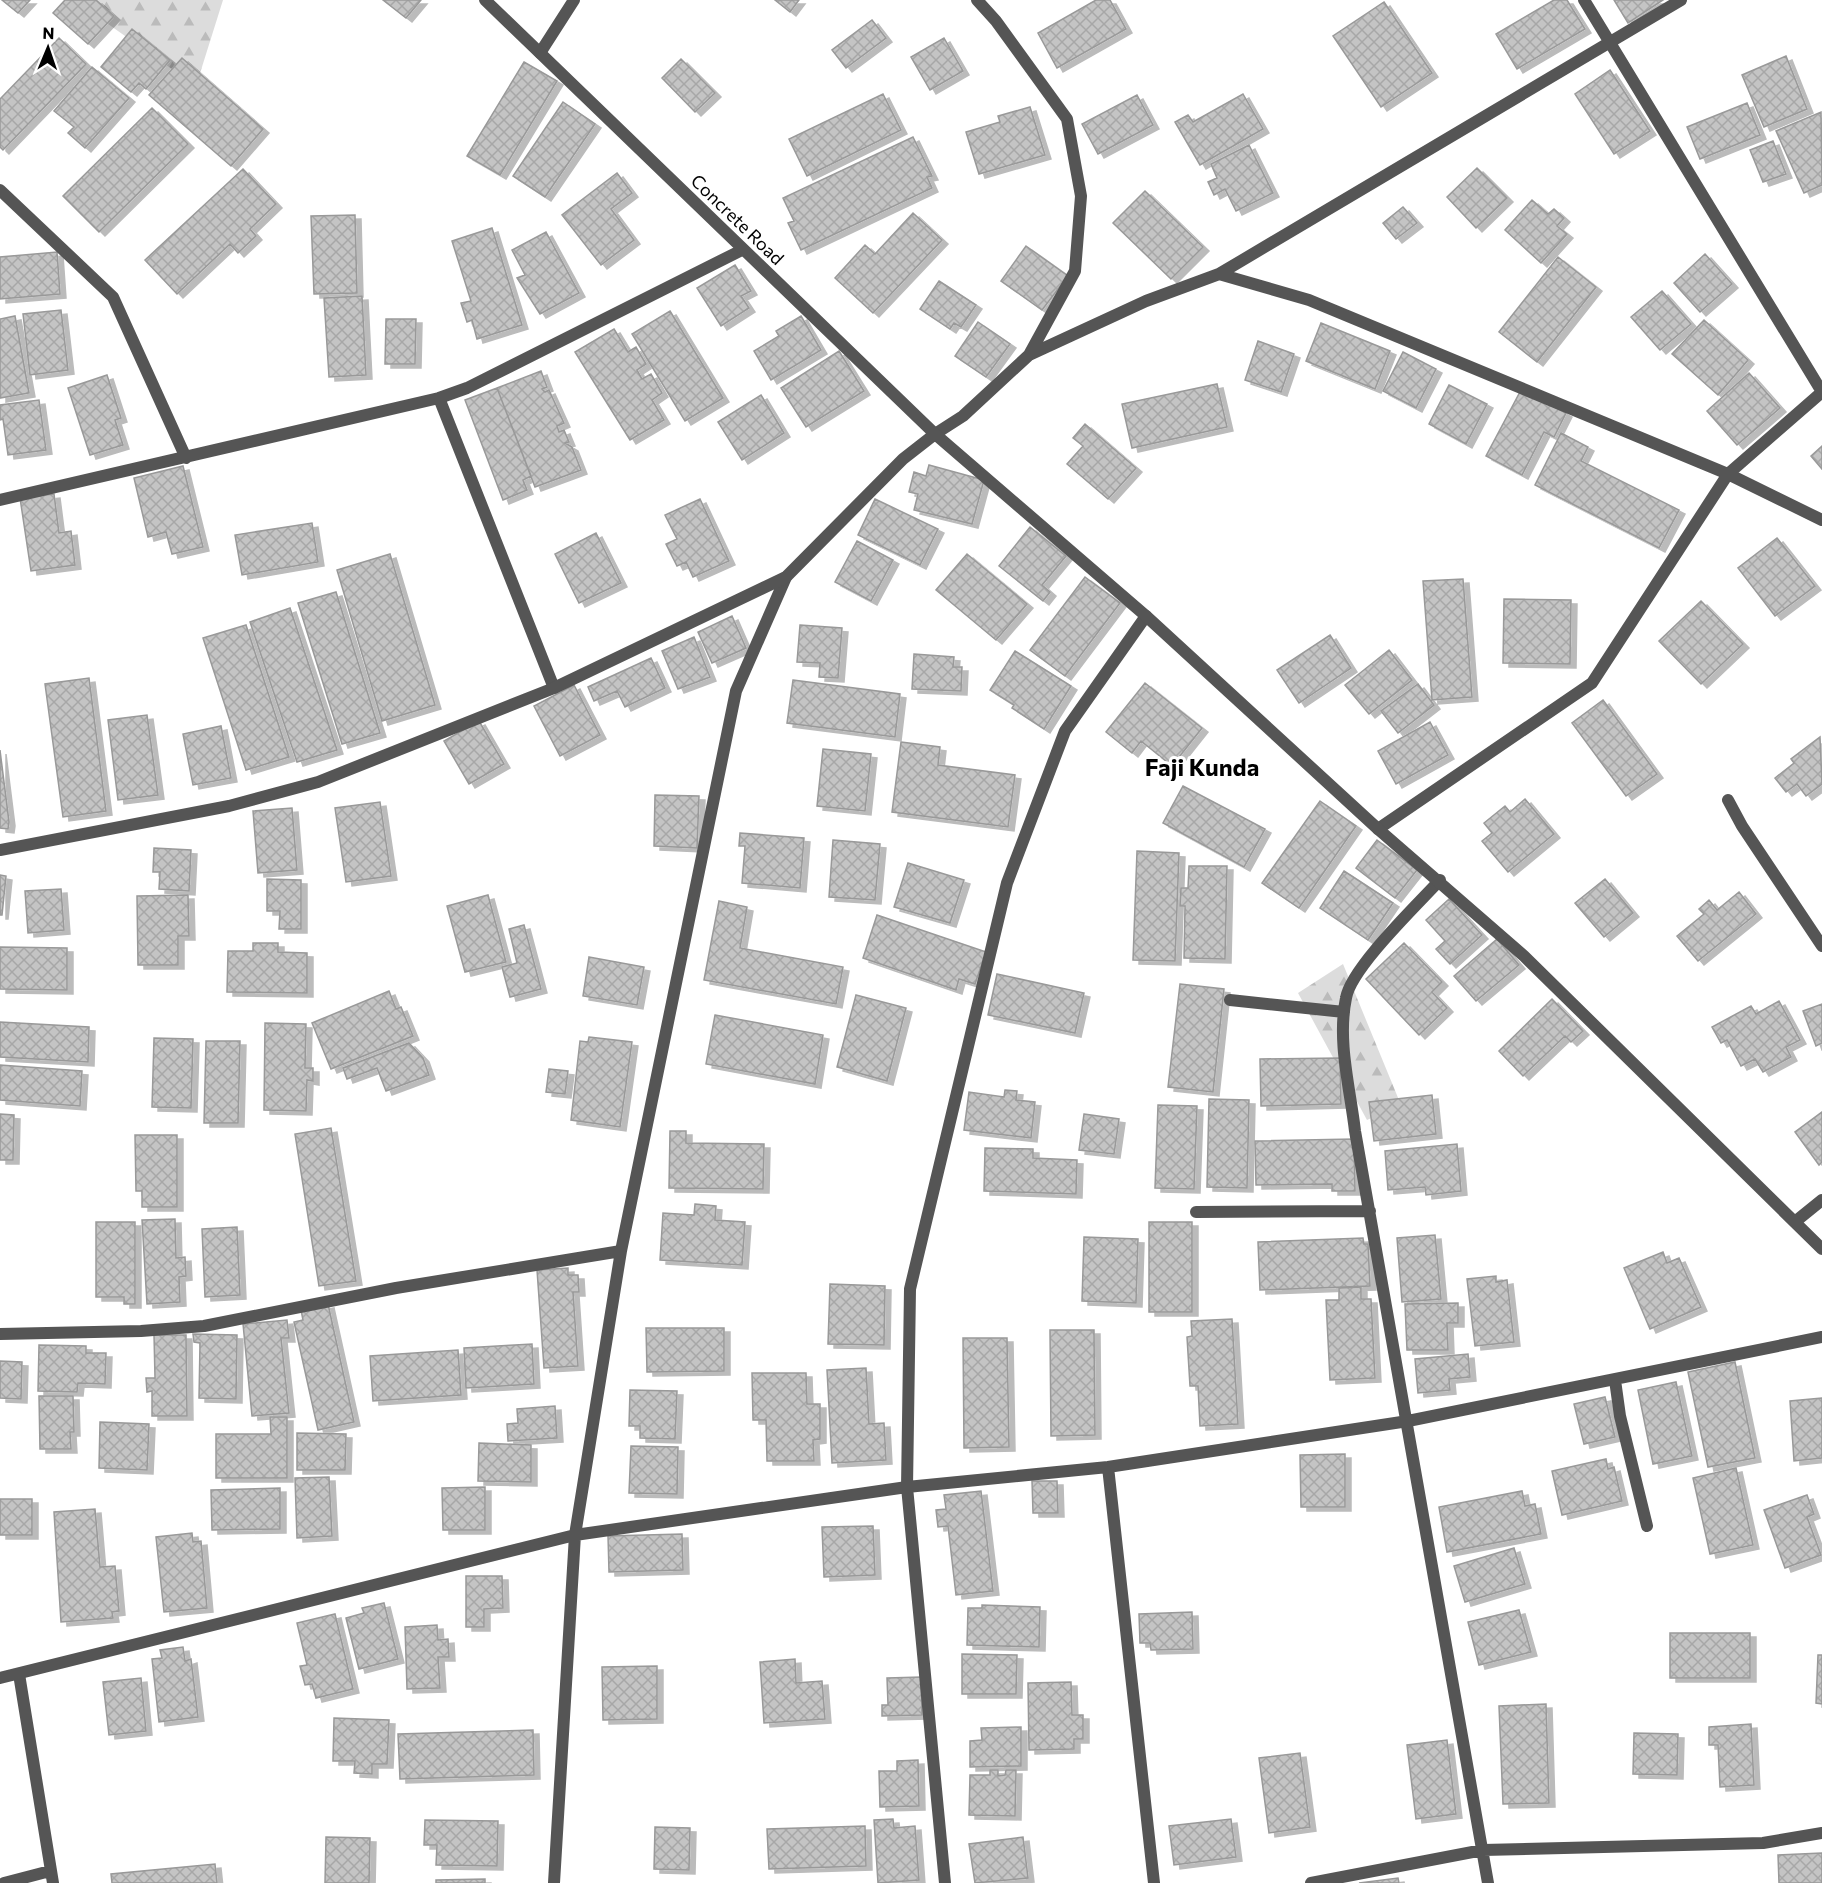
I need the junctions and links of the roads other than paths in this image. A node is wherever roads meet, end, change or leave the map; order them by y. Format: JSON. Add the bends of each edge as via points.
{"nodes":[{"id":1,"x":484,"y":0,"type":"edge"},
{"id":2,"x":574,"y":0,"type":"edge"},
{"id":3,"x":977,"y":0,"type":"edge"},
{"id":4,"x":1584,"y":0,"type":"edge"},
{"id":5,"x":1681,"y":0,"type":"edge"},
{"id":6,"x":1611,"y":44,"type":"junction"},
{"id":7,"x":540,"y":53,"type":"junction"},
{"id":8,"x":0,"y":190,"type":"edge"},
{"id":9,"x":742,"y":250,"type":"junction"},
{"id":10,"x":1219,"y":274,"type":"junction"},
{"id":11,"x":1029,"y":355,"type":"junction"},
{"id":12,"x":1822,"y":392,"type":"edge"},
{"id":13,"x":439,"y":398,"type":"junction"},
{"id":14,"x":935,"y":434,"type":"junction"},
{"id":15,"x":186,"y":458,"type":"junction"},
{"id":16,"x":1728,"y":474,"type":"junction"},
{"id":17,"x":0,"y":500,"type":"edge"},
{"id":18,"x":1822,"y":520,"type":"edge"},
{"id":19,"x":786,"y":577,"type":"junction"},
{"id":20,"x":1146,"y":616,"type":"junction"},
{"id":21,"x":554,"y":688,"type":"junction"},
{"id":22,"x":1728,"y":800,"type":"dead end"},
{"id":23,"x":1378,"y":829,"type":"junction"},
{"id":24,"x":0,"y":850,"type":"edge"},
{"id":25,"x":1440,"y":880,"type":"junction"},
{"id":26,"x":1822,"y":946,"type":"edge"},
{"id":27,"x":1230,"y":1000,"type":"dead end"},
{"id":28,"x":1344,"y":1012,"type":"junction"},
{"id":29,"x":1822,"y":1200,"type":"edge"},
{"id":30,"x":1370,"y":1211,"type":"junction"},
{"id":31,"x":1196,"y":1212,"type":"dead end"},
{"id":32,"x":1796,"y":1221,"type":"junction"},
{"id":33,"x":1822,"y":1249,"type":"edge"},
{"id":34,"x":621,"y":1251,"type":"junction"},
{"id":35,"x":0,"y":1334,"type":"edge"},
{"id":36,"x":1822,"y":1337,"type":"edge"},
{"id":37,"x":1615,"y":1380,"type":"junction"},
{"id":38,"x":1408,"y":1421,"type":"junction"},
{"id":39,"x":1108,"y":1467,"type":"junction"},
{"id":40,"x":907,"y":1487,"type":"junction"},
{"id":41,"x":1647,"y":1526,"type":"dead end"},
{"id":42,"x":575,"y":1535,"type":"junction"},
{"id":43,"x":19,"y":1674,"type":"junction"},
{"id":44,"x":0,"y":1678,"type":"edge"},
{"id":45,"x":1822,"y":1833,"type":"edge"},
{"id":46,"x":1483,"y":1850,"type":"junction"},
{"id":47,"x":51,"y":1877,"type":"edge"},
{"id":48,"x":4,"y":1883,"type":"edge"},
{"id":49,"x":555,"y":1883,"type":"edge"},
{"id":50,"x":945,"y":1883,"type":"edge"},
{"id":51,"x":1154,"y":1883,"type":"edge"},
{"id":52,"x":1311,"y":1883,"type":"edge"},
{"id":53,"x":1488,"y":1883,"type":"edge"}],
"edges":[{"from":1,"to":7,"type":"street","name":"Concrete Road"},
{"from":2,"to":7,"type":"street"},
{"from":3,"to":11,"type":"street","via":[[1067,119],[1081,196],[1075,271]]},
{"from":4,"to":6,"type":"street"},
{"from":5,"to":6,"type":"street"},
{"from":6,"to":10,"type":"street"},
{"from":6,"to":12,"type":"street"},
{"from":7,"to":9,"type":"street","name":"Concrete Road"},
{"from":8,"to":15,"type":"street","via":[[113,297]]},
{"from":9,"to":13,"type":"street"},
{"from":9,"to":14,"type":"street","name":"Concrete Road"},
{"from":10,"to":11,"type":"street","via":[[1146,301]]},
{"from":10,"to":16,"type":"street","via":[[1309,300]]},
{"from":11,"to":14,"type":"street","via":[[963,416]]},
{"from":12,"to":16,"type":"street"},
{"from":13,"to":15,"type":"street"},
{"from":13,"to":21,"type":"street"},
{"from":14,"to":19,"type":"street","via":[[903,459]]},
{"from":14,"to":20,"type":"street","name":"Concrete Road"},
{"from":15,"to":17,"type":"street"},
{"from":16,"to":18,"type":"street"},
{"from":16,"to":23,"type":"street","via":[[1592,683]]},
{"from":19,"to":21,"type":"street"},
{"from":19,"to":34,"type":"street","via":[[736,691]]},
{"from":20,"to":23,"type":"street","name":"Concrete Road"},
{"from":20,"to":40,"type":"street","via":[[1065,731],[1007,883],[910,1289]]},
{"from":21,"to":24,"type":"street","via":[[318,782],[228,806]]},
{"from":22,"to":26,"type":"street"},
{"from":23,"to":25,"type":"street","name":"Concrete Road"},
{"from":25,"to":28,"type":"street","via":[[1370,956],[1346,996]]},
{"from":25,"to":32,"type":"street","name":"Concrete Road","via":[[1524,956]]},
{"from":27,"to":28,"type":"street"},
{"from":28,"to":30,"type":"street","via":[[1342,1031],[1349,1086]]},
{"from":29,"to":32,"type":"street"},
{"from":30,"to":31,"type":"street"},
{"from":30,"to":38,"type":"street"},
{"from":32,"to":33,"type":"street","name":"Concrete Road"},
{"from":34,"to":35,"type":"street","via":[[396,1288],[204,1326]]},
{"from":34,"to":42,"type":"street"},
{"from":36,"to":37,"type":"street"},
{"from":37,"to":38,"type":"street"},
{"from":37,"to":41,"type":"street"},
{"from":38,"to":39,"type":"street"},
{"from":38,"to":46,"type":"street"},
{"from":39,"to":40,"type":"street"},
{"from":39,"to":51,"type":"street"},
{"from":40,"to":42,"type":"street"},
{"from":40,"to":50,"type":"street"},
{"from":42,"to":43,"type":"street"},
{"from":42,"to":49,"type":"street"},
{"from":43,"to":44,"type":"street"},
{"from":43,"to":47,"type":"street"},
{"from":45,"to":46,"type":"street","via":[[1763,1843]]},
{"from":46,"to":52,"type":"street"},
{"from":46,"to":53,"type":"street"},
{"from":47,"to":48,"type":"street"}]}
